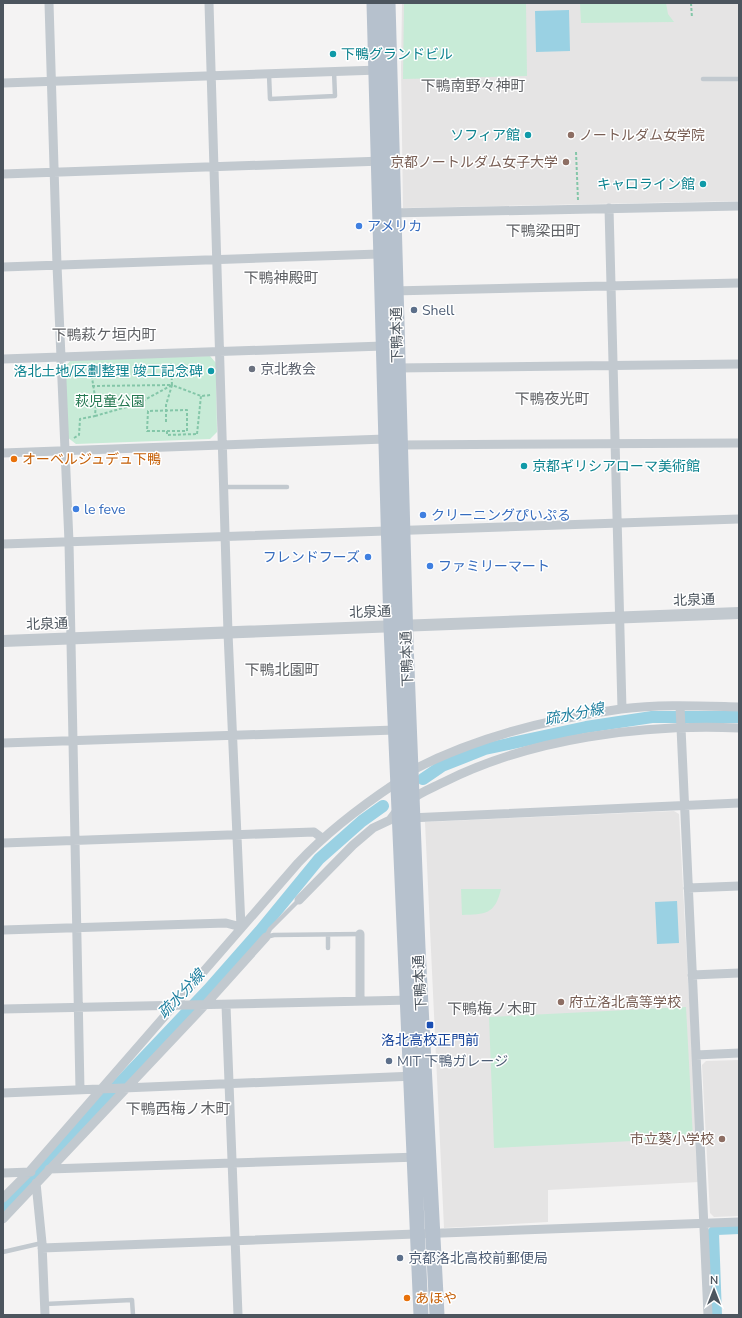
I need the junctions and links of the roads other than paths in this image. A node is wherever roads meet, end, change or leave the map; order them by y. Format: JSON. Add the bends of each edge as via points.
{"nodes":[{"id":1,"x":49,"y":3,"type":"edge"},
{"id":2,"x":209,"y":3,"type":"edge"},
{"id":3,"x":374,"y":3,"type":"edge"},
{"id":4,"x":388,"y":3,"type":"edge"},
{"id":5,"x":383,"y":70,"type":"junction"},
{"id":6,"x":334,"y":72,"type":"junction"},
{"id":7,"x":269,"y":74,"type":"junction"},
{"id":8,"x":211,"y":76,"type":"junction"},
{"id":9,"x":739,"y":78,"type":"edge"},
{"id":10,"x":703,"y":79,"type":"dead end"},
{"id":11,"x":52,"y":81,"type":"junction"},
{"id":12,"x":3,"y":83,"type":"edge"},
{"id":13,"x":384,"y":161,"type":"junction"},
{"id":14,"x":214,"y":167,"type":"junction"},
{"id":15,"x":54,"y":172,"type":"junction"},
{"id":16,"x":3,"y":174,"type":"edge"},
{"id":17,"x":739,"y":206,"type":"edge"},
{"id":18,"x":609,"y":208,"type":"junction"},
{"id":19,"x":378,"y":213,"type":"junction"},
{"id":20,"x":394,"y":213,"type":"junction"},
{"id":21,"x":380,"y":254,"type":"junction"},
{"id":22,"x":217,"y":260,"type":"junction"},
{"id":23,"x":57,"y":266,"type":"junction"},
{"id":24,"x":3,"y":267,"type":"edge"},
{"id":25,"x":739,"y":283,"type":"edge"},
{"id":26,"x":610,"y":286,"type":"junction"},
{"id":27,"x":381,"y":291,"type":"junction"},
{"id":28,"x":396,"y":291,"type":"junction"},
{"id":29,"x":382,"y":346,"type":"junction"},
{"id":30,"x":220,"y":352,"type":"junction"},
{"id":31,"x":60,"y":357,"type":"junction"},
{"id":32,"x":3,"y":359,"type":"edge"},
{"id":33,"x":739,"y":364,"type":"edge"},
{"id":34,"x":612,"y":366,"type":"junction"},
{"id":35,"x":390,"y":368,"type":"junction"},
{"id":36,"x":392,"y":442,"type":"junction"},
{"id":37,"x":739,"y":443,"type":"edge"},
{"id":38,"x":222,"y":444,"type":"junction"},
{"id":39,"x":614,"y":444,"type":"junction"},
{"id":40,"x":65,"y":447,"type":"junction"},
{"id":41,"x":3,"y":453,"type":"edge"},
{"id":42,"x":287,"y":487,"type":"dead end"},
{"id":43,"x":224,"y":488,"type":"junction"},
{"id":44,"x":739,"y":519,"type":"edge"},
{"id":45,"x":616,"y":524,"type":"junction"},
{"id":46,"x":395,"y":532,"type":"junction"},
{"id":47,"x":225,"y":536,"type":"junction"},
{"id":48,"x":69,"y":542,"type":"junction"},
{"id":49,"x":3,"y":544,"type":"edge"},
{"id":50,"x":739,"y":614,"type":"edge"},
{"id":51,"x":619,"y":618,"type":"junction"},
{"id":52,"x":398,"y":626,"type":"junction"},
{"id":53,"x":228,"y":633,"type":"junction"},
{"id":54,"x":71,"y":638,"type":"junction"},
{"id":55,"x":3,"y":641,"type":"edge"},
{"id":56,"x":680,"y":706,"type":"junction"},
{"id":57,"x":739,"y":707,"type":"edge"},
{"id":58,"x":622,"y":709,"type":"junction"},
{"id":59,"x":739,"y":728,"type":"edge"},
{"id":60,"x":681,"y":729,"type":"junction"},
{"id":61,"x":395,"y":730,"type":"junction"},
{"id":62,"x":233,"y":736,"type":"junction"},
{"id":63,"x":72,"y":741,"type":"junction"},
{"id":64,"x":3,"y":744,"type":"edge"},
{"id":65,"x":411,"y":771,"type":"junction"},
{"id":66,"x":397,"y":782,"type":"junction"},
{"id":67,"x":412,"y":798,"type":"junction"},
{"id":68,"x":739,"y":803,"type":"edge"},
{"id":69,"x":684,"y":805,"type":"junction"},
{"id":70,"x":400,"y":816,"type":"junction"},
{"id":71,"x":236,"y":835,"type":"junction"},
{"id":72,"x":322,"y":838,"type":"junction"},
{"id":73,"x":74,"y":841,"type":"junction"},
{"id":74,"x":3,"y":843,"type":"edge"},
{"id":75,"x":739,"y":886,"type":"edge"},
{"id":76,"x":688,"y":888,"type":"junction"},
{"id":77,"x":299,"y":900,"type":"joint"},
{"id":78,"x":76,"y":926,"type":"junction"},
{"id":79,"x":241,"y":927,"type":"junction"},
{"id":80,"x":3,"y":930,"type":"edge"},
{"id":81,"x":360,"y":934,"type":"joint"},
{"id":82,"x":328,"y":935,"type":"junction"},
{"id":83,"x":266,"y":937,"type":"junction"},
{"id":84,"x":328,"y":948,"type":"dead end"},
{"id":85,"x":739,"y":973,"type":"edge"},
{"id":86,"x":692,"y":975,"type":"junction"},
{"id":87,"x":414,"y":1000,"type":"junction"},
{"id":88,"x":360,"y":1001,"type":"junction"},
{"id":89,"x":205,"y":1005,"type":"junction"},
{"id":90,"x":226,"y":1005,"type":"junction"},
{"id":91,"x":175,"y":1006,"type":"junction"},
{"id":92,"x":78,"y":1008,"type":"junction"},
{"id":93,"x":3,"y":1009,"type":"edge"},
{"id":94,"x":739,"y":1053,"type":"edge"},
{"id":95,"x":696,"y":1055,"type":"junction"},
{"id":96,"x":418,"y":1076,"type":"junction"},
{"id":97,"x":229,"y":1085,"type":"junction"},
{"id":98,"x":126,"y":1089,"type":"junction"},
{"id":99,"x":80,"y":1090,"type":"junction"},
{"id":100,"x":100,"y":1090,"type":"junction"},
{"id":101,"x":3,"y":1093,"type":"edge"},
{"id":102,"x":422,"y":1157,"type":"junction"},
{"id":103,"x":232,"y":1164,"type":"junction"},
{"id":104,"x":29,"y":1172,"type":"junction"},
{"id":105,"x":45,"y":1172,"type":"junction"},
{"id":106,"x":3,"y":1173,"type":"edge"},
{"id":107,"x":36,"y":1183,"type":"junction"},
{"id":108,"x":3,"y":1198,"type":"edge"},
{"id":109,"x":3,"y":1219,"type":"edge"},
{"id":110,"x":739,"y":1222,"type":"edge"},
{"id":111,"x":704,"y":1223,"type":"junction"},
{"id":112,"x":425,"y":1234,"type":"junction"},
{"id":113,"x":235,"y":1242,"type":"junction"},
{"id":114,"x":42,"y":1246,"type":"junction"},
{"id":115,"x":3,"y":1252,"type":"edge"},
{"id":116,"x":45,"y":1304,"type":"junction"},
{"id":117,"x":46,"y":1315,"type":"edge"},
{"id":118,"x":133,"y":1315,"type":"edge"},
{"id":119,"x":238,"y":1315,"type":"edge"},
{"id":120,"x":421,"y":1315,"type":"edge"},
{"id":121,"x":437,"y":1315,"type":"edge"},
{"id":122,"x":708,"y":1315,"type":"edge"}],
"edges":[{"from":1,"to":11,"type":"street"},
{"from":2,"to":8,"type":"street"},
{"from":3,"to":5,"type":"main road","name":"下鴨本通"},
{"from":4,"to":5,"type":"main road","name":"下鴨本通"},
{"from":5,"to":6,"type":"street"},
{"from":5,"to":13,"type":"main road","name":"下鴨本通"},
{"from":6,"to":7,"type":"street"},
{"from":6,"to":7,"type":"lane","via":[[335,96],[270,99]]},
{"from":7,"to":8,"type":"street"},
{"from":8,"to":11,"type":"street"},
{"from":8,"to":14,"type":"street"},
{"from":9,"to":10,"type":"lane"},
{"from":11,"to":12,"type":"street"},
{"from":11,"to":15,"type":"street"},
{"from":13,"to":14,"type":"street"},
{"from":13,"to":19,"type":"main road","name":"下鴨本通"},
{"from":13,"to":20,"type":"main road","name":"下鴨本通"},
{"from":14,"to":15,"type":"street"},
{"from":14,"to":22,"type":"street"},
{"from":15,"to":16,"type":"street"},
{"from":15,"to":23,"type":"street"},
{"from":17,"to":18,"type":"street"},
{"from":18,"to":20,"type":"street"},
{"from":18,"to":26,"type":"street"},
{"from":19,"to":20,"type":"street"},
{"from":19,"to":21,"type":"main road","name":"下鴨本通"},
{"from":20,"to":28,"type":"main road","name":"下鴨本通"},
{"from":21,"to":22,"type":"street"},
{"from":21,"to":27,"type":"main road","name":"下鴨本通"},
{"from":22,"to":23,"type":"street"},
{"from":22,"to":30,"type":"street"},
{"from":23,"to":24,"type":"street"},
{"from":23,"to":31,"type":"street"},
{"from":25,"to":26,"type":"street"},
{"from":26,"to":28,"type":"street"},
{"from":26,"to":34,"type":"street"},
{"from":27,"to":28,"type":"street"},
{"from":27,"to":29,"type":"main road","name":"下鴨本通"},
{"from":28,"to":35,"type":"main road","name":"下鴨本通"},
{"from":29,"to":30,"type":"street"},
{"from":29,"to":35,"type":"main road","name":"下鴨本通"},
{"from":30,"to":31,"type":"street"},
{"from":30,"to":38,"type":"street"},
{"from":31,"to":32,"type":"street"},
{"from":31,"to":40,"type":"street"},
{"from":33,"to":34,"type":"street"},
{"from":34,"to":35,"type":"street"},
{"from":34,"to":39,"type":"street"},
{"from":35,"to":36,"type":"main road","name":"下鴨本通"},
{"from":36,"to":38,"type":"street"},
{"from":36,"to":39,"type":"street"},
{"from":36,"to":46,"type":"main road","name":"下鴨本通"},
{"from":37,"to":39,"type":"street"},
{"from":38,"to":40,"type":"street"},
{"from":38,"to":43,"type":"street"},
{"from":39,"to":45,"type":"street"},
{"from":40,"to":41,"type":"street"},
{"from":40,"to":48,"type":"street"},
{"from":42,"to":43,"type":"lane"},
{"from":43,"to":47,"type":"street"},
{"from":44,"to":45,"type":"street"},
{"from":45,"to":46,"type":"street"},
{"from":45,"to":51,"type":"street"},
{"from":46,"to":47,"type":"street"},
{"from":46,"to":52,"type":"main road","name":"下鴨本通"},
{"from":47,"to":48,"type":"street"},
{"from":47,"to":53,"type":"street"},
{"from":48,"to":49,"type":"street"},
{"from":48,"to":54,"type":"street"},
{"from":50,"to":51,"type":"street","name":"北泉通"},
{"from":51,"to":52,"type":"street","name":"北泉通"},
{"from":51,"to":58,"type":"street"},
{"from":52,"to":53,"type":"street","name":"北泉通"},
{"from":52,"to":61,"type":"main road","name":"下鴨本通"},
{"from":52,"to":65,"type":"main road","name":"下鴨本通"},
{"from":53,"to":54,"type":"street","name":"北泉通"},
{"from":53,"to":62,"type":"street"},
{"from":54,"to":55,"type":"street","name":"北泉通"},
{"from":54,"to":63,"type":"street"},
{"from":56,"to":57,"type":"street"},
{"from":56,"to":58,"type":"street"},
{"from":56,"to":60,"type":"street"},
{"from":58,"to":65,"type":"street","via":[[515,729],[468,744]]},
{"from":59,"to":60,"type":"street"},
{"from":60,"to":67,"type":"street","via":[[616,733],[538,748],[461,773]]},
{"from":60,"to":69,"type":"street"},
{"from":61,"to":62,"type":"street"},
{"from":61,"to":66,"type":"main road","name":"下鴨本通"},
{"from":62,"to":63,"type":"street"},
{"from":62,"to":71,"type":"street"},
{"from":63,"to":64,"type":"street"},
{"from":63,"to":73,"type":"street"},
{"from":65,"to":66,"type":"street"},
{"from":65,"to":67,"type":"main road","name":"下鴨本通"},
{"from":66,"to":70,"type":"main road","name":"下鴨本通"},
{"from":66,"to":72,"type":"street","via":[[368,800]]},
{"from":67,"to":70,"type":"main road","name":"下鴨本通"},
{"from":68,"to":69,"type":"street"},
{"from":69,"to":70,"type":"street"},
{"from":69,"to":76,"type":"street"},
{"from":70,"to":77,"type":"street","via":[[373,828]]},
{"from":70,"to":87,"type":"main road","name":"下鴨本通"},
{"from":71,"to":72,"type":"street","via":[[314,832]]},
{"from":71,"to":73,"type":"street"},
{"from":71,"to":79,"type":"street"},
{"from":72,"to":79,"type":"street"},
{"from":73,"to":74,"type":"street"},
{"from":73,"to":78,"type":"street"},
{"from":75,"to":76,"type":"street"},
{"from":76,"to":86,"type":"street"},
{"from":77,"to":83,"type":"lane","via":[[270,929]]},
{"from":78,"to":79,"type":"street","via":[[226,923]]},
{"from":78,"to":80,"type":"street"},
{"from":78,"to":92,"type":"street"},
{"from":79,"to":91,"type":"street"},
{"from":81,"to":82,"type":"lane"},
{"from":81,"to":88,"type":"street"},
{"from":82,"to":83,"type":"lane"},
{"from":82,"to":84,"type":"lane"},
{"from":83,"to":89,"type":"street"},
{"from":85,"to":86,"type":"street"},
{"from":86,"to":95,"type":"street"},
{"from":87,"to":88,"type":"street"},
{"from":87,"to":96,"type":"main road","name":"下鴨本通"},
{"from":88,"to":90,"type":"street"},
{"from":89,"to":90,"type":"street"},
{"from":89,"to":91,"type":"street"},
{"from":89,"to":98,"type":"street"},
{"from":90,"to":97,"type":"street"},
{"from":91,"to":92,"type":"street"},
{"from":91,"to":100,"type":"street"},
{"from":92,"to":93,"type":"street"},
{"from":92,"to":99,"type":"street"},
{"from":94,"to":95,"type":"street"},
{"from":95,"to":111,"type":"street"},
{"from":96,"to":97,"type":"street"},
{"from":96,"to":102,"type":"main road","name":"下鴨本通"},
{"from":97,"to":98,"type":"street"},
{"from":97,"to":103,"type":"street"},
{"from":98,"to":100,"type":"street"},
{"from":98,"to":105,"type":"street"},
{"from":99,"to":100,"type":"street"},
{"from":99,"to":101,"type":"street"},
{"from":100,"to":104,"type":"street"},
{"from":102,"to":103,"type":"street"},
{"from":102,"to":112,"type":"main road","name":"下鴨本通"},
{"from":103,"to":105,"type":"street"},
{"from":103,"to":113,"type":"street"},
{"from":104,"to":105,"type":"street"},
{"from":104,"to":106,"type":"street"},
{"from":104,"to":108,"type":"street"},
{"from":105,"to":107,"type":"street"},
{"from":107,"to":109,"type":"street"},
{"from":107,"to":114,"type":"street"},
{"from":110,"to":111,"type":"street"},
{"from":111,"to":112,"type":"street"},
{"from":111,"to":122,"type":"street"},
{"from":112,"to":113,"type":"street"},
{"from":112,"to":120,"type":"main road","name":"下鴨本通"},
{"from":112,"to":121,"type":"main road","name":"下鴨本通"},
{"from":113,"to":114,"type":"street"},
{"from":113,"to":119,"type":"street"},
{"from":114,"to":115,"type":"lane"},
{"from":114,"to":116,"type":"street"},
{"from":116,"to":117,"type":"street"},
{"from":116,"to":118,"type":"lane","via":[[132,1300]]}]}
